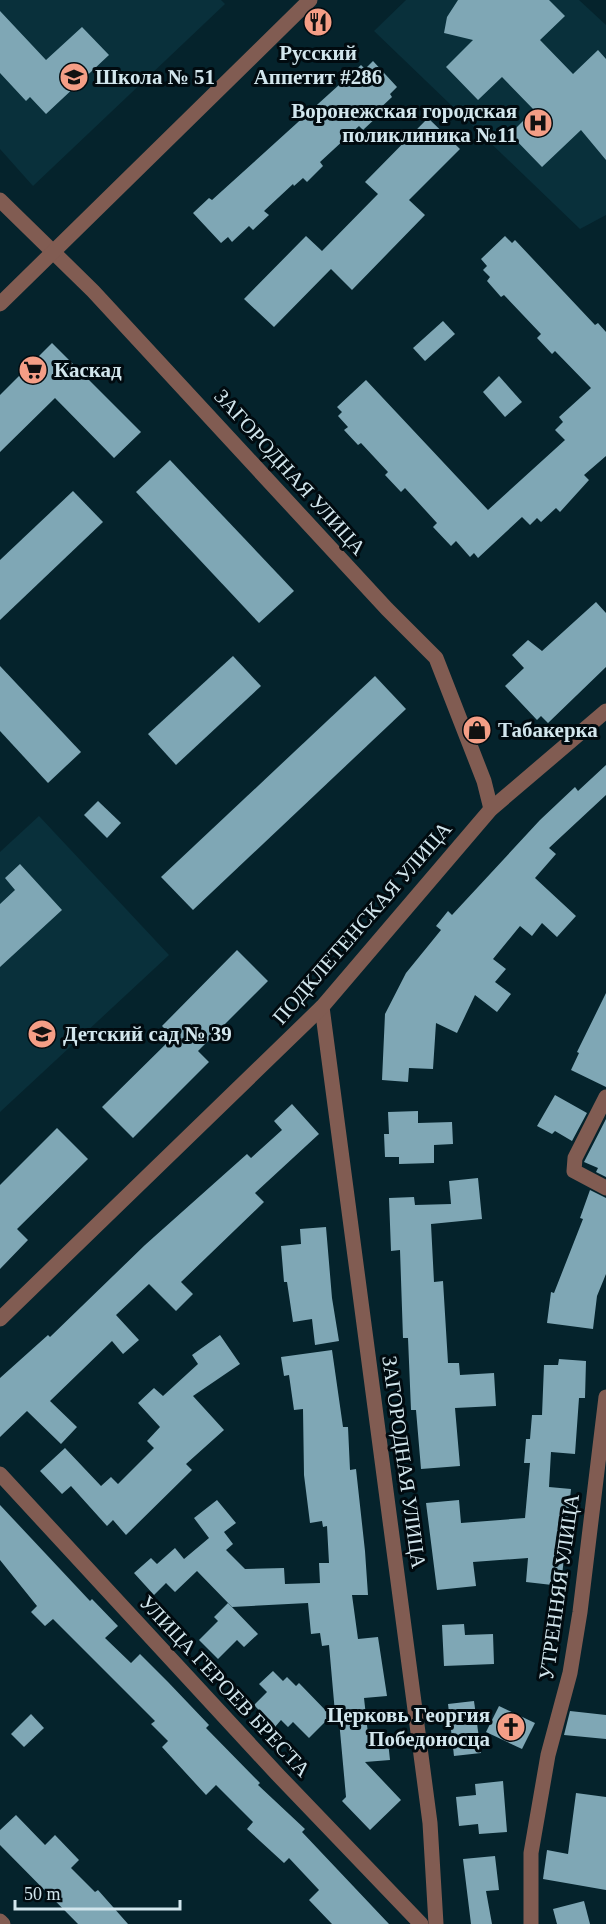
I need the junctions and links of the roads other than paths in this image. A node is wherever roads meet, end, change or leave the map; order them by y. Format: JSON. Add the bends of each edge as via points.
{"nodes":[{"id":1,"x":310,"y":0,"type":"edge"},
{"id":2,"x":0,"y":200,"type":"edge"},
{"id":3,"x":54,"y":252,"type":"junction"},
{"id":4,"x":0,"y":304,"type":"edge"},
{"id":5,"x":606,"y":711,"type":"edge"},
{"id":6,"x":491,"y":808,"type":"junction"},
{"id":7,"x":322,"y":1007,"type":"junction"},
{"id":8,"x":606,"y":1096,"type":"edge"},
{"id":9,"x":606,"y":1188,"type":"edge"},
{"id":10,"x":0,"y":1319,"type":"edge"},
{"id":11,"x":606,"y":1397,"type":"edge"},
{"id":12,"x":0,"y":1474,"type":"edge"},
{"id":13,"x":421,"y":1924,"type":"edge"},
{"id":14,"x":436,"y":1924,"type":"edge"},
{"id":15,"x":531,"y":1924,"type":"edge"}],
"edges":[{"from":1,"to":3,"type":"street"},
{"from":2,"to":3,"type":"street","name":"ЗАГОРОДНАЯ УЛИЦА"},
{"from":3,"to":4,"type":"street"},
{"from":3,"to":6,"type":"street","name":"ЗАГОРОДНАЯ УЛИЦА","via":[[436,658]]},
{"from":5,"to":6,"type":"street","name":"ПОДКЛЕТЕНСКАЯ УЛИЦА"},
{"from":6,"to":7,"type":"street","name":"ПОДКЛЕТЕНСКАЯ УЛИЦА"},
{"from":7,"to":10,"type":"street","name":"ПОДКЛЕТЕНСКАЯ УЛИЦА"},
{"from":7,"to":14,"type":"street","name":"ЗАГОРОДНАЯ УЛИЦА","via":[[430,1823]]},
{"from":8,"to":9,"type":"street","via":[[575,1158],[574,1171]]},
{"from":11,"to":15,"type":"street","name":"УТРЕННЯЯ УЛИЦА","via":[[577,1632],[548,1755],[531,1853]]},
{"from":12,"to":13,"type":"street","name":"УЛИЦА ГЕРОЕВ БРЕСТА"}]}
